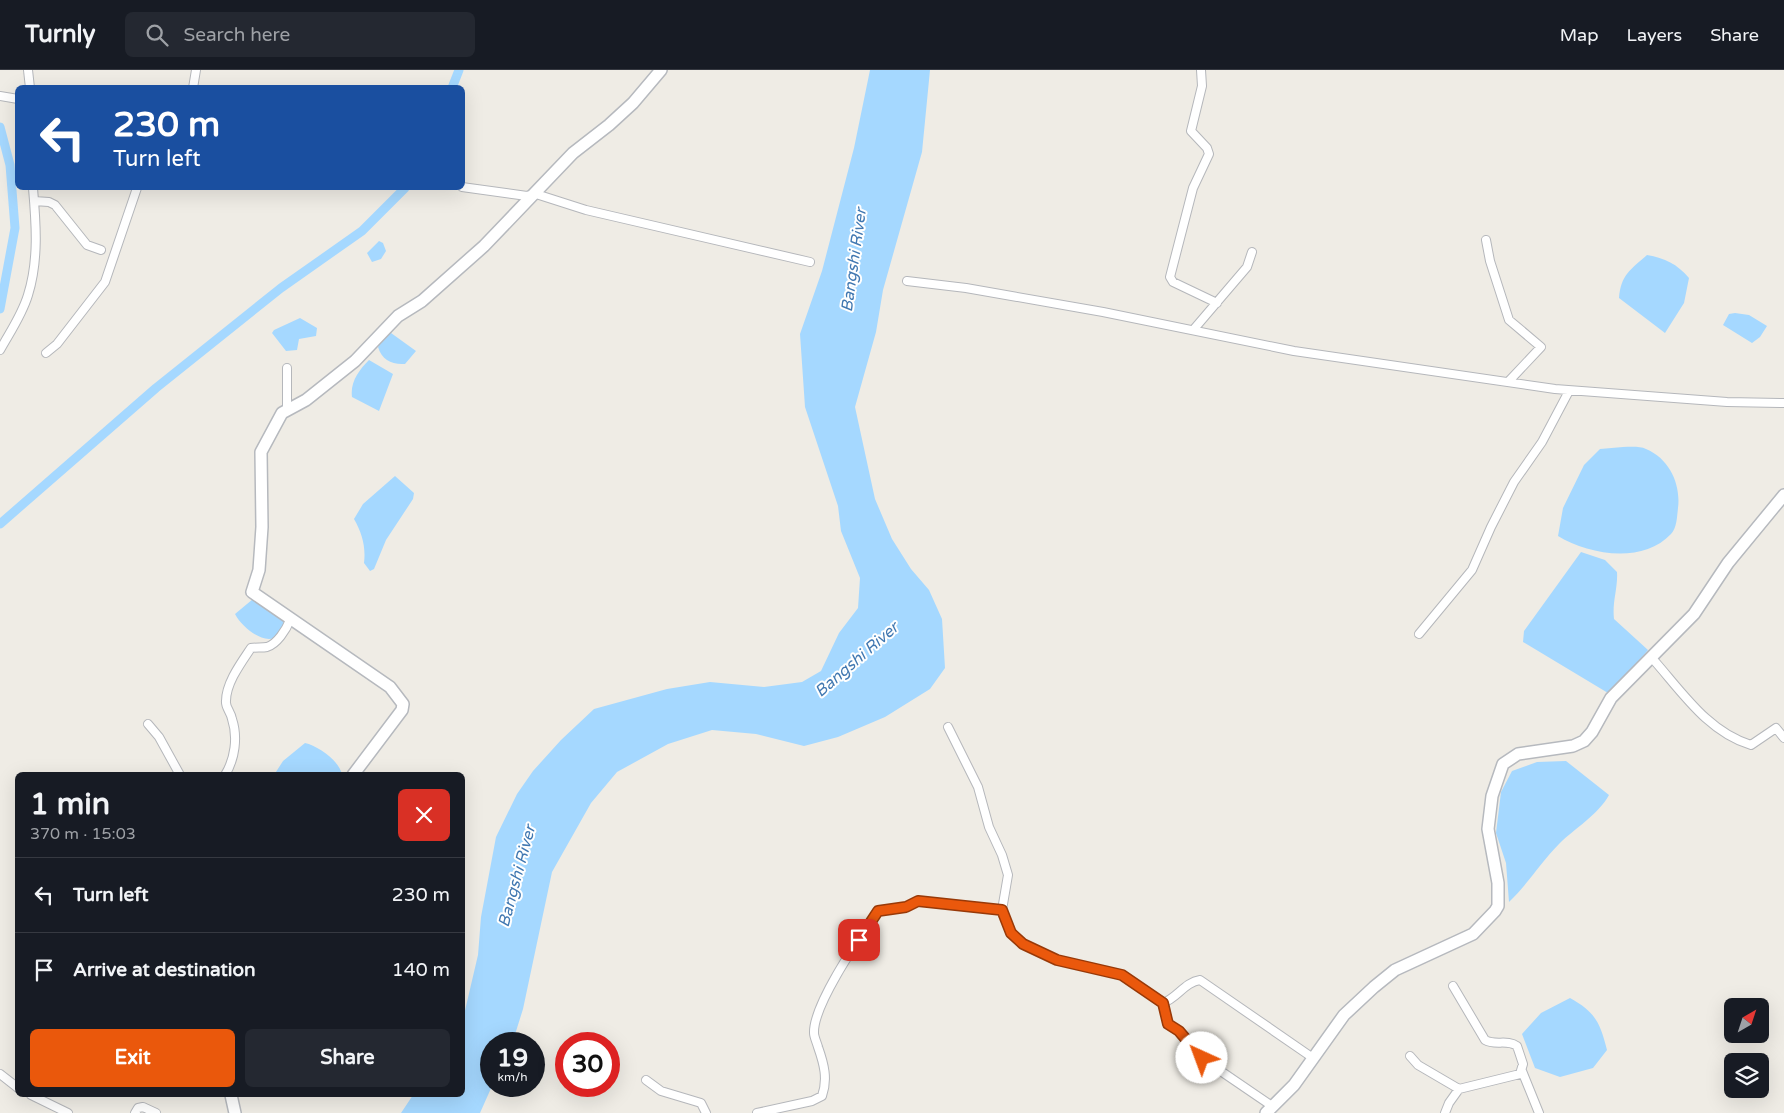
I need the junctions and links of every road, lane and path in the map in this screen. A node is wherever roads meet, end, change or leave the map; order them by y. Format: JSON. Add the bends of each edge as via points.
{"nodes":[{"id":1,"x":28,"y":70,"type":"edge"},
{"id":2,"x":196,"y":70,"type":"edge"},
{"id":3,"x":661,"y":70,"type":"edge"},
{"id":4,"x":1200,"y":70,"type":"edge"},
{"id":5,"x":30,"y":85,"type":"edge"},
{"id":6,"x":194,"y":85,"type":"edge"},
{"id":7,"x":0,"y":96,"type":"edge"},
{"id":8,"x":15,"y":98,"type":"edge"},
{"id":9,"x":465,"y":187,"type":"edge"},
{"id":10,"x":32,"y":190,"type":"edge"},
{"id":11,"x":136,"y":190,"type":"edge"},
{"id":12,"x":536,"y":194,"type":"junction"},
{"id":13,"x":34,"y":202,"type":"junction"},
{"id":14,"x":1486,"y":240,"type":"dead end"},
{"id":15,"x":101,"y":250,"type":"dead end"},
{"id":16,"x":1252,"y":252,"type":"dead end"},
{"id":17,"x":810,"y":262,"type":"dead end"},
{"id":18,"x":907,"y":281,"type":"dead end"},
{"id":19,"x":1217,"y":303,"type":"junction"},
{"id":20,"x":1194,"y":329,"type":"junction"},
{"id":21,"x":0,"y":350,"type":"edge"},
{"id":22,"x":46,"y":353,"type":"dead end"},
{"id":23,"x":287,"y":368,"type":"dead end"},
{"id":24,"x":1509,"y":381,"type":"junction"},
{"id":25,"x":1569,"y":391,"type":"junction"},
{"id":26,"x":1784,"y":403,"type":"edge"},
{"id":27,"x":288,"y":411,"type":"junction"},
{"id":28,"x":1784,"y":495,"type":"edge"},
{"id":29,"x":290,"y":620,"type":"junction"},
{"id":30,"x":1420,"y":634,"type":"dead end"},
{"id":31,"x":1651,"y":657,"type":"junction"},
{"id":32,"x":148,"y":724,"type":"dead end"},
{"id":33,"x":948,"y":727,"type":"dead end"},
{"id":34,"x":1784,"y":738,"type":"edge"},
{"id":35,"x":178,"y":772,"type":"edge"},
{"id":36,"x":226,"y":772,"type":"edge"},
{"id":37,"x":355,"y":772,"type":"edge"},
{"id":38,"x":1002,"y":910,"type":"junction"},
{"id":39,"x":1453,"y":986,"type":"dead end"},
{"id":40,"x":1163,"y":1003,"type":"junction"},
{"id":41,"x":1410,"y":1056,"type":"dead end"},
{"id":42,"x":1314,"y":1058,"type":"junction"},
{"id":43,"x":1522,"y":1071,"type":"junction"},
{"id":44,"x":0,"y":1074,"type":"edge"},
{"id":45,"x":646,"y":1080,"type":"dead end"},
{"id":46,"x":15,"y":1086,"type":"edge"},
{"id":47,"x":1458,"y":1089,"type":"junction"},
{"id":48,"x":35,"y":1097,"type":"edge"},
{"id":49,"x":231,"y":1097,"type":"edge"},
{"id":50,"x":1269,"y":1110,"type":"edge"},
{"id":51,"x":68,"y":1113,"type":"edge"},
{"id":52,"x":135,"y":1113,"type":"edge"},
{"id":53,"x":156,"y":1113,"type":"edge"},
{"id":54,"x":235,"y":1113,"type":"edge"},
{"id":55,"x":706,"y":1113,"type":"edge"},
{"id":56,"x":757,"y":1113,"type":"edge"},
{"id":57,"x":1445,"y":1113,"type":"edge"},
{"id":58,"x":1540,"y":1113,"type":"edge"}],
"edges":[{"from":1,"to":5,"type":"street"},
{"from":2,"to":6,"type":"street"},
{"from":3,"to":12,"type":"street","via":[[609,126],[573,153]]},
{"from":4,"to":19,"type":"street","via":[[1202,86],[1191,131],[1208,148],[1209,154],[1193,188],[1170,277],[1173,282]]},
{"from":7,"to":8,"type":"street"},
{"from":9,"to":12,"type":"street","via":[[527,196]]},
{"from":10,"to":13,"type":"street"},
{"from":11,"to":22,"type":"street","via":[[104,282],[57,344]]},
{"from":12,"to":17,"type":"street","via":[[586,210]]},
{"from":12,"to":27,"type":"street","via":[[422,301],[398,316],[355,361]]},
{"from":13,"to":15,"type":"street","via":[[55,205],[87,245]]},
{"from":13,"to":21,"type":"street","via":[[36,252],[28,295]]},
{"from":14,"to":24,"type":"street","via":[[1509,320],[1541,347]]},
{"from":16,"to":19,"type":"street","via":[[1247,267]]},
{"from":18,"to":20,"type":"street","via":[[966,288]]},
{"from":19,"to":20,"type":"street"},
{"from":20,"to":24,"type":"street","via":[[1294,351]]},
{"from":23,"to":27,"type":"street"},
{"from":24,"to":25,"type":"street"},
{"from":25,"to":26,"type":"street"},
{"from":25,"to":30,"type":"street","via":[[1542,442],[1514,482],[1472,570]]},
{"from":27,"to":29,"type":"street","via":[[282,413],[260,452],[262,527],[259,570],[252,592]]},
{"from":28,"to":31,"type":"street","via":[[1728,563],[1694,614]]},
{"from":29,"to":36,"type":"street","via":[[273,644],[265,648],[250,648],[226,694],[226,704],[233,721],[234,753]]},
{"from":29,"to":37,"type":"street","via":[[390,687],[403,704],[402,710]]},
{"from":31,"to":34,"type":"street","via":[[1708,721],[1729,735],[1751,745],[1776,728]]},
{"from":31,"to":42,"type":"street","via":[[1611,698],[1584,741],[1573,746],[1518,754],[1503,764],[1492,796],[1488,829],[1498,883],[1495,911],[1473,934],[1395,970],[1374,987],[1344,1015]]},
{"from":32,"to":35,"type":"street","via":[[159,736]]},
{"from":33,"to":38,"type":"street","via":[[978,787],[1008,875]]},
{"from":38,"to":40,"type":"street","via":[[1011,933],[1023,944],[1057,960],[1122,975]]},
{"from":38,"to":56,"type":"street","via":[[918,901],[906,907],[878,911],[840,970],[818,1014],[814,1033],[826,1074],[822,1096]]},
{"from":39,"to":43,"type":"street","via":[[1485,1040],[1511,1042],[1517,1046]]},
{"from":40,"to":42,"type":"street","via":[[1200,980]]},
{"from":40,"to":50,"type":"street","via":[[1168,1024],[1179,1031],[1202,1058]]},
{"from":41,"to":47,"type":"street","via":[[1418,1065]]},
{"from":42,"to":50,"type":"street","via":[[1294,1085]]},
{"from":43,"to":47,"type":"street"},
{"from":43,"to":58,"type":"street"},
{"from":44,"to":46,"type":"street"},
{"from":45,"to":55,"type":"street","via":[[661,1091],[700,1103]]},
{"from":47,"to":57,"type":"street"},
{"from":48,"to":51,"type":"street"},
{"from":49,"to":54,"type":"street"},
{"from":52,"to":53,"type":"street","via":[[143,1107]]}]}
